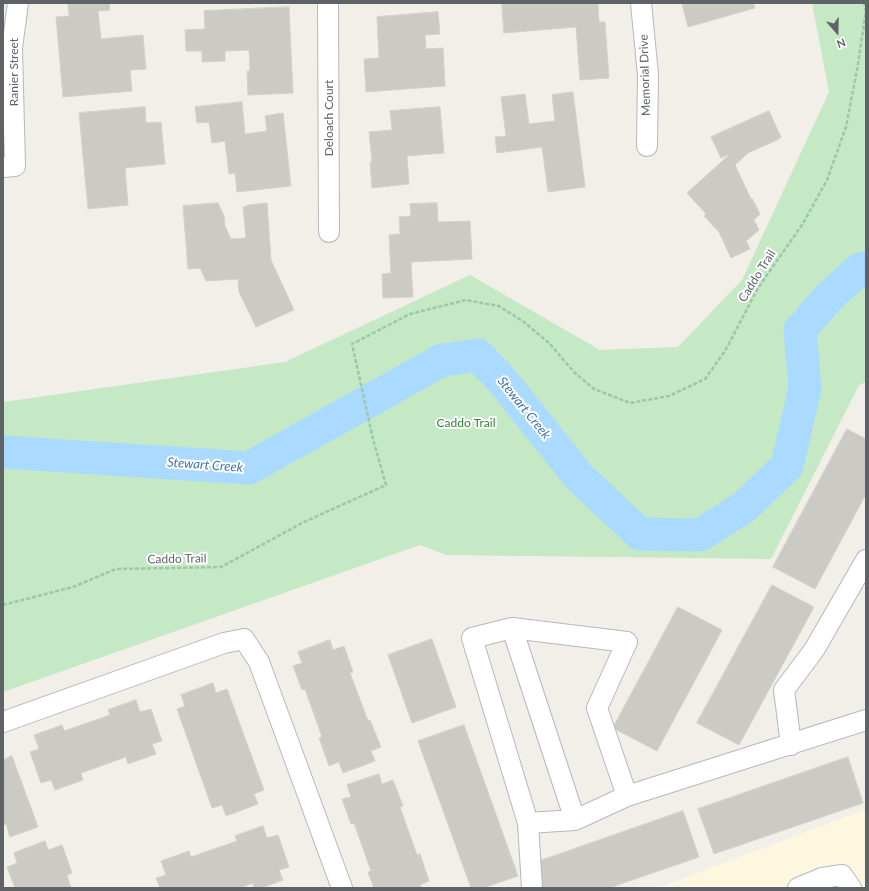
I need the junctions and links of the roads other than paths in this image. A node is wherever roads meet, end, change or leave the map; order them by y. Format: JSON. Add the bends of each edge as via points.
{"nodes":[{"id":1,"x":18,"y":3,"type":"edge"},
{"id":2,"x":328,"y":3,"type":"edge"},
{"id":3,"x":641,"y":3,"type":"edge"},
{"id":4,"x":647,"y":146,"type":"dead end"},
{"id":5,"x":9,"y":167,"type":"edge"},
{"id":6,"x":329,"y":232,"type":"dead end"},
{"id":7,"x":864,"y":566,"type":"edge"},
{"id":8,"x":512,"y":628,"type":"junction"},
{"id":9,"x":866,"y":720,"type":"edge"},
{"id":10,"x":3,"y":722,"type":"edge"},
{"id":11,"x":791,"y":745,"type":"junction"},
{"id":12,"x":627,"y":796,"type":"junction"},
{"id":13,"x":575,"y":820,"type":"junction"},
{"id":14,"x":528,"y":823,"type":"junction"},
{"id":15,"x":342,"y":888,"type":"edge"},
{"id":16,"x":532,"y":888,"type":"edge"},
{"id":17,"x":798,"y":888,"type":"edge"},
{"id":18,"x":851,"y":888,"type":"edge"}],
"edges":[{"from":1,"to":5,"type":"street","name":"Ranier Street","via":[[12,48]]},
{"from":2,"to":6,"type":"street","name":"Deloach Court"},
{"from":3,"to":4,"type":"street","name":"Memorial Drive","via":[[648,75]]},
{"from":7,"to":11,"type":"street","via":[[814,650],[784,690]]},
{"from":8,"to":12,"type":"street","via":[[627,642],[597,708]]},
{"from":8,"to":13,"type":"street"},
{"from":8,"to":14,"type":"street","via":[[472,638]]},
{"from":9,"to":11,"type":"street"},
{"from":10,"to":15,"type":"street","via":[[224,643],[244,639],[259,662]]},
{"from":11,"to":12,"type":"street"},
{"from":12,"to":13,"type":"street"},
{"from":13,"to":14,"type":"street"},
{"from":14,"to":16,"type":"street"},
{"from":17,"to":18,"type":"street","via":[[822,878],[842,875]]}]}
